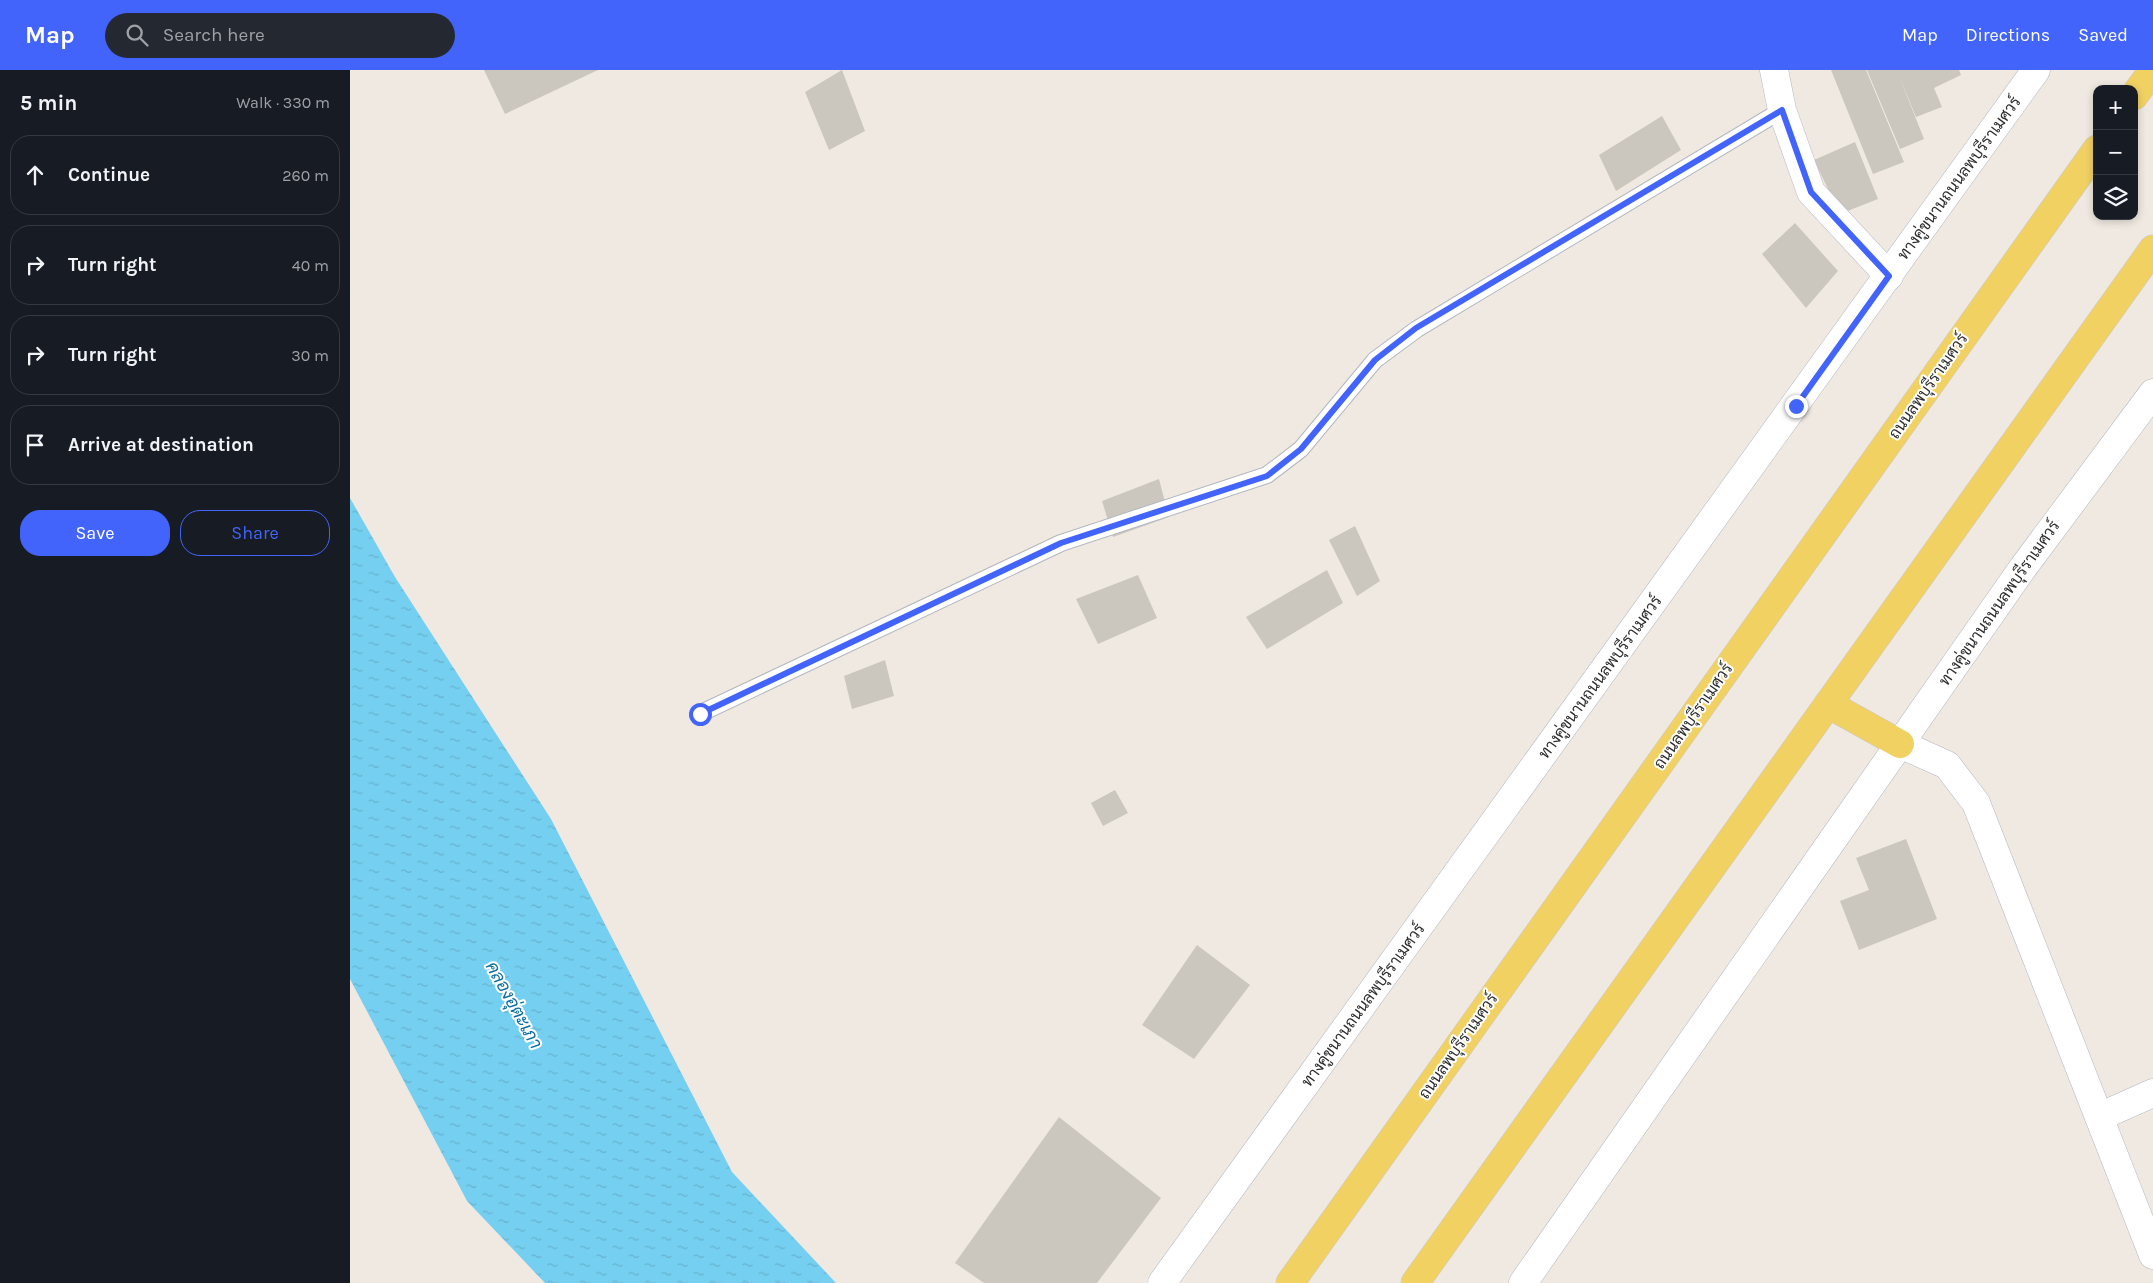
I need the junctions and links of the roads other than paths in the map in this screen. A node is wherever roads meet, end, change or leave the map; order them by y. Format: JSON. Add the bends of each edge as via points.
{"nodes":[{"id":1,"x":1774,"y":70,"type":"edge"},
{"id":2,"x":2036,"y":70,"type":"edge"},
{"id":3,"x":2153,"y":70,"type":"edge"},
{"id":4,"x":2138,"y":91,"type":"edge"},
{"id":5,"x":1782,"y":110,"type":"junction"},
{"id":6,"x":2093,"y":155,"type":"edge"},
{"id":7,"x":2153,"y":249,"type":"edge"},
{"id":8,"x":1889,"y":276,"type":"junction"},
{"id":9,"x":2153,"y":393,"type":"edge"},
{"id":10,"x":1828,"y":704,"type":"junction"},
{"id":11,"x":700,"y":714,"type":"dead end"},
{"id":12,"x":1900,"y":744,"type":"junction"},
{"id":13,"x":2153,"y":1093,"type":"edge"},
{"id":14,"x":2099,"y":1118,"type":"junction"},
{"id":15,"x":2153,"y":1255,"type":"edge"},
{"id":16,"x":1162,"y":1283,"type":"edge"},
{"id":17,"x":1290,"y":1283,"type":"edge"},
{"id":18,"x":1415,"y":1283,"type":"edge"},
{"id":19,"x":1523,"y":1283,"type":"edge"}],
"edges":[{"from":1,"to":5,"type":"main road"},
{"from":2,"to":8,"type":"main road","name":"ทางคู่ขนานถนนลพบุรีราเมศวร์"},
{"from":3,"to":4,"type":"main road"},
{"from":5,"to":8,"type":"main road","via":[[1811,192]]},
{"from":5,"to":11,"type":"lane","via":[[1416,328],[1375,360],[1301,449],[1267,476],[1061,543]]},
{"from":6,"to":17,"type":"main road","name":"ถนนลพบุรีราเมศวร์"},
{"from":7,"to":10,"type":"main road"},
{"from":8,"to":16,"type":"main road","name":"ทางคู่ขนานถนนลพบุรีราเมศวร์"},
{"from":9,"to":12,"type":"main road","name":"ทางคู่ขนานถนนลพบุรีราเมศวร์","via":[[2022,569]]},
{"from":10,"to":12,"type":"main road"},
{"from":10,"to":18,"type":"main road"},
{"from":12,"to":14,"type":"main road","via":[[1947,765],[1976,803]]},
{"from":12,"to":19,"type":"main road","name":"ทางคู่ขนานถนนลพบุรีราเมศวร์"},
{"from":13,"to":14,"type":"main road"},
{"from":14,"to":15,"type":"main road"}]}
